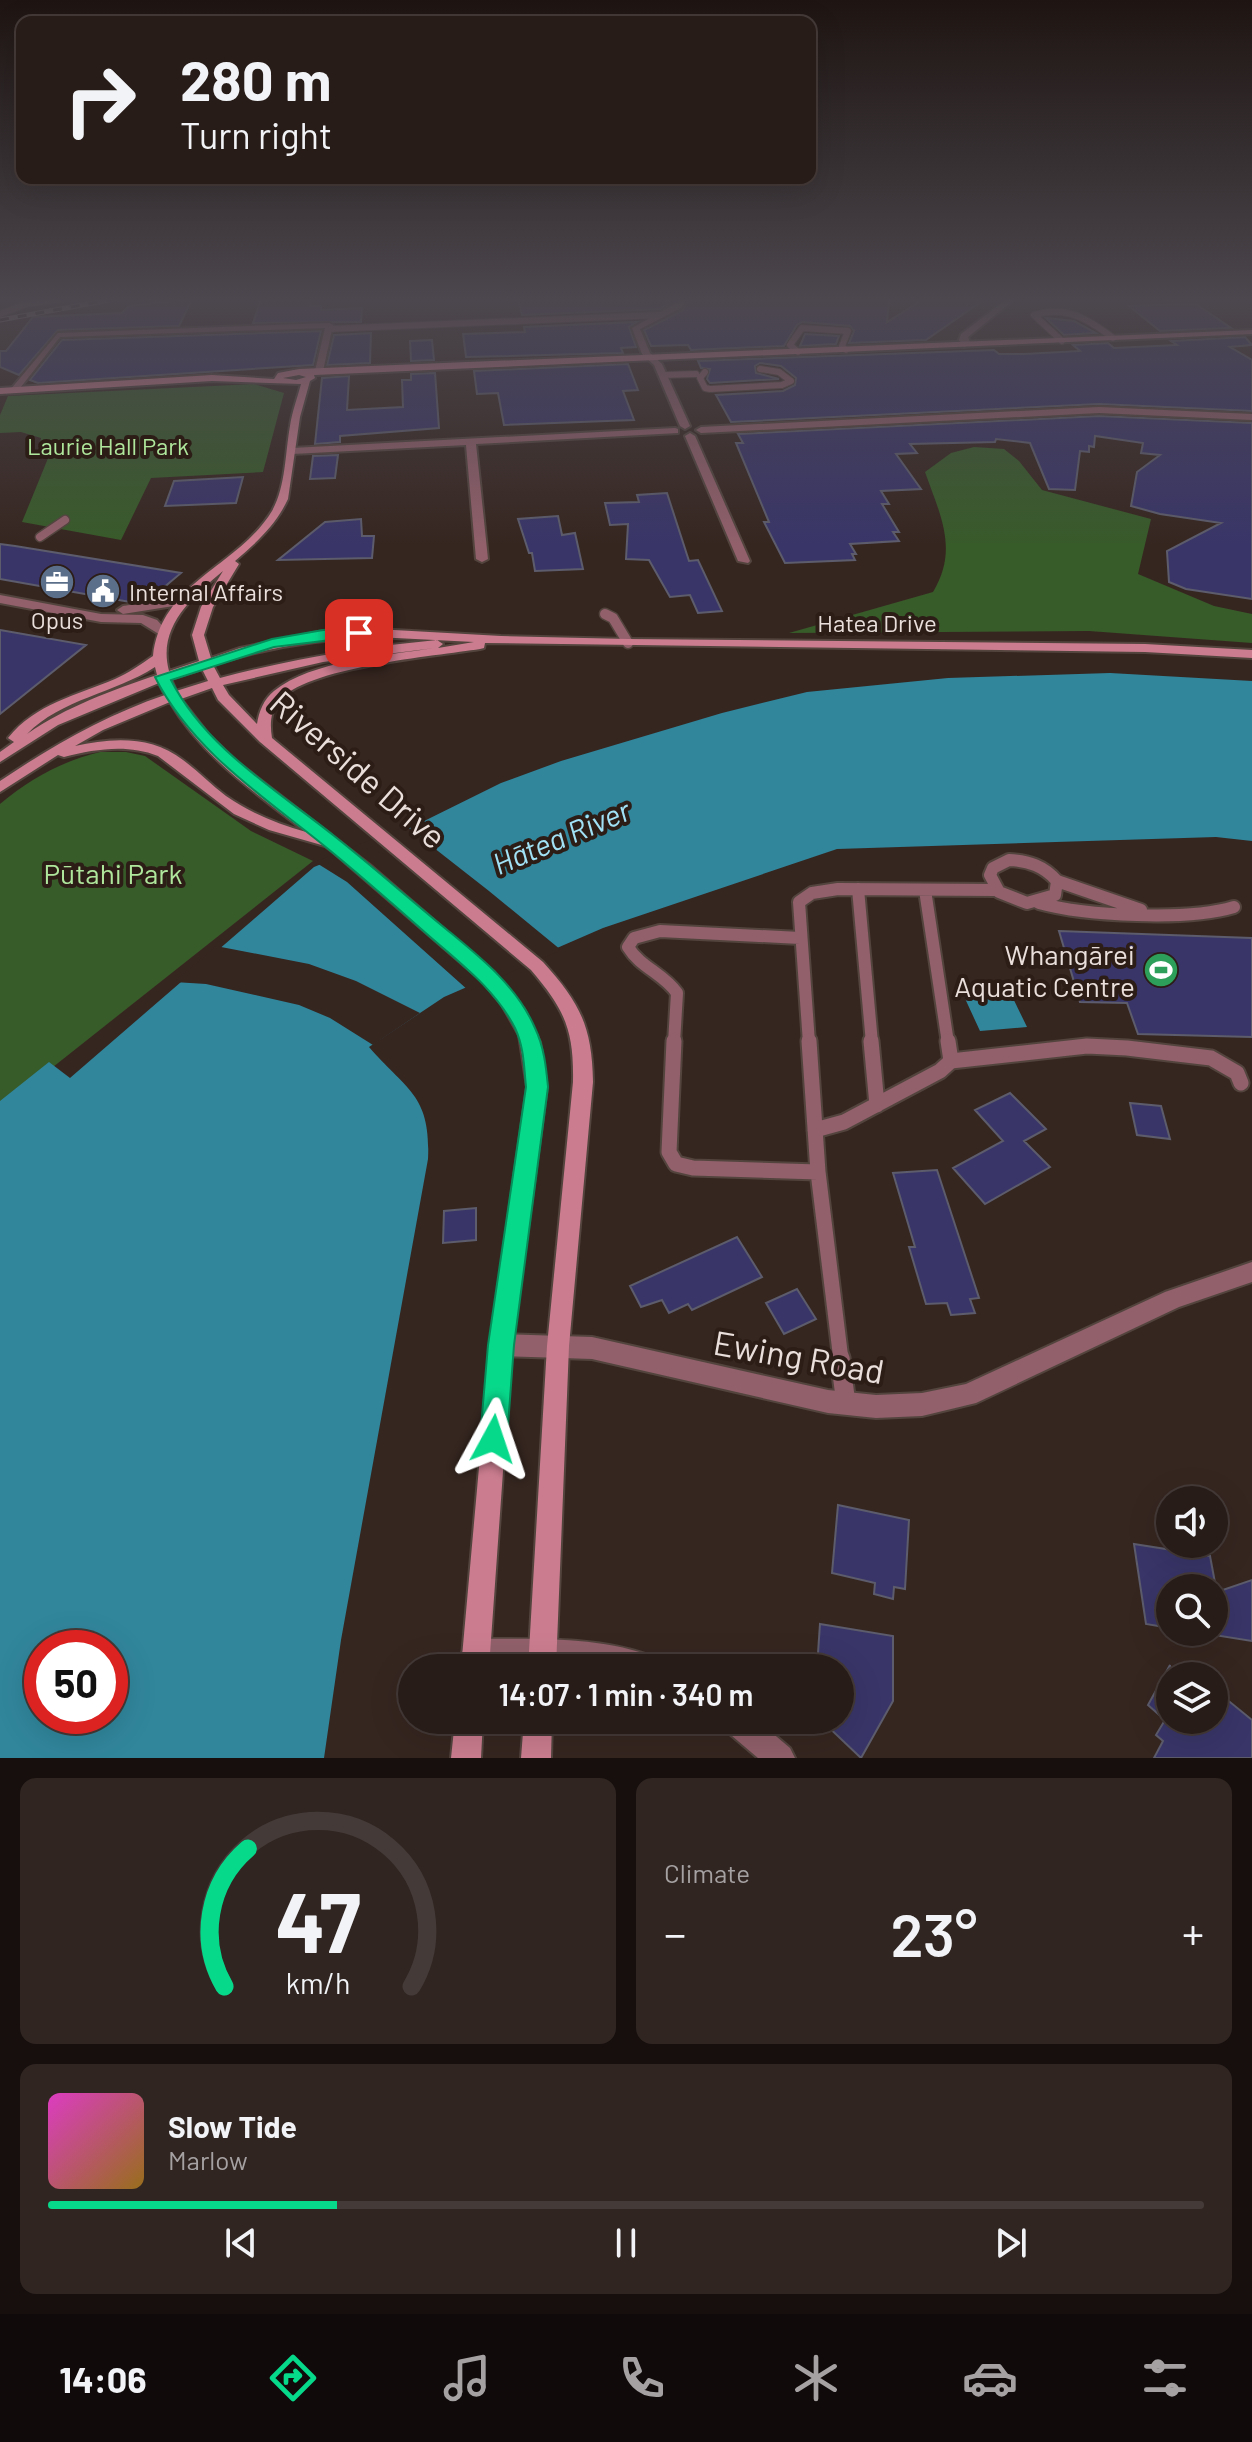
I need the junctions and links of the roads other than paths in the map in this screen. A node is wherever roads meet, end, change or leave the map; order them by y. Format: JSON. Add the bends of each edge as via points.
{"nodes":[{"id":1,"x":21,"y":381,"type":"edge"},
{"id":2,"x":182,"y":381,"type":"edge"},
{"id":3,"x":284,"y":381,"type":"edge"},
{"id":4,"x":310,"y":381,"type":"edge"},
{"id":5,"x":666,"y":381,"type":"edge"},
{"id":6,"x":701,"y":381,"type":"edge"},
{"id":7,"x":791,"y":381,"type":"edge"},
{"id":8,"x":14,"y":390,"type":"junction"},
{"id":9,"x":0,"y":391,"type":"edge"},
{"id":10,"x":299,"y":403,"type":"junction"},
{"id":11,"x":1252,"y":417,"type":"edge"},
{"id":12,"x":688,"y":431,"type":"junction"},
{"id":13,"x":471,"y":442,"type":"junction"},
{"id":14,"x":292,"y":451,"type":"junction"},
{"id":15,"x":65,"y":520,"type":"dead end"},
{"id":16,"x":40,"y":537,"type":"dead end"},
{"id":17,"x":237,"y":556,"type":"junction"},
{"id":18,"x":482,"y":559,"type":"dead end"},
{"id":19,"x":744,"y":561,"type":"dead end"},
{"id":20,"x":0,"y":599,"type":"edge"},
{"id":21,"x":182,"y":601,"type":"junction"},
{"id":22,"x":70,"y":611,"type":"junction"},
{"id":23,"x":605,"y":614,"type":"dead end"},
{"id":24,"x":162,"y":632,"type":"junction"},
{"id":25,"x":501,"y":640,"type":"junction"},
{"id":26,"x":628,"y":643,"type":"junction"},
{"id":27,"x":1252,"y":654,"type":"edge"},
{"id":28,"x":159,"y":658,"type":"junction"},
{"id":29,"x":206,"y":663,"type":"junction"},
{"id":30,"x":163,"y":677,"type":"junction"},
{"id":31,"x":215,"y":684,"type":"junction"},
{"id":32,"x":173,"y":698,"type":"junction"},
{"id":33,"x":265,"y":739,"type":"junction"},
{"id":34,"x":1,"y":756,"type":"edge"},
{"id":35,"x":43,"y":759,"type":"junction"},
{"id":36,"x":0,"y":788,"type":"edge"},
{"id":37,"x":334,"y":845,"type":"junction"},
{"id":38,"x":1057,"y":881,"type":"junction"},
{"id":39,"x":858,"y":889,"type":"junction"},
{"id":40,"x":925,"y":890,"type":"junction"},
{"id":41,"x":996,"y":890,"type":"junction"},
{"id":42,"x":1039,"y":903,"type":"junction"},
{"id":43,"x":1234,"y":907,"type":"dead end"},
{"id":44,"x":1143,"y":911,"type":"junction"},
{"id":45,"x":800,"y":938,"type":"junction"},
{"id":46,"x":951,"y":1061,"type":"junction"},
{"id":47,"x":1241,"y":1083,"type":"dead end"},
{"id":48,"x":877,"y":1105,"type":"junction"},
{"id":49,"x":815,"y":1130,"type":"junction"},
{"id":50,"x":818,"y":1172,"type":"junction"},
{"id":51,"x":1252,"y":1272,"type":"edge"},
{"id":52,"x":501,"y":1345,"type":"junction"},
{"id":53,"x":558,"y":1346,"type":"junction"},
{"id":54,"x":846,"y":1404,"type":"junction"},
{"id":55,"x":475,"y":1654,"type":"edge"},
{"id":56,"x":542,"y":1654,"type":"edge"},
{"id":57,"x":468,"y":1734,"type":"edge"},
{"id":58,"x":537,"y":1734,"type":"edge"},
{"id":59,"x":752,"y":1734,"type":"edge"},
{"id":60,"x":466,"y":1758,"type":"edge"},
{"id":61,"x":536,"y":1758,"type":"edge"},
{"id":62,"x":780,"y":1758,"type":"edge"}],
"edges":[{"from":1,"to":8,"type":"street"},
{"from":2,"to":8,"type":"main road"},
{"from":3,"to":10,"type":"main road"},
{"from":4,"to":10,"type":"main road"},
{"from":5,"to":12,"type":"street"},
{"from":6,"to":7,"type":"lane","via":[[710,389]]},
{"from":8,"to":9,"type":"main road"},
{"from":10,"to":14,"type":"main road"},
{"from":11,"to":12,"type":"street","via":[[1099,410]]},
{"from":12,"to":13,"type":"street"},
{"from":12,"to":19,"type":"street"},
{"from":13,"to":14,"type":"street"},
{"from":13,"to":18,"type":"street"},
{"from":14,"to":17,"type":"main road","via":[[276,512]]},
{"from":15,"to":16,"type":"lane"},
{"from":17,"to":21,"type":"main road"},
{"from":17,"to":29,"type":"main road","name":"Riverside Drive","via":[[199,627]]},
{"from":20,"to":22,"type":"street"},
{"from":21,"to":22,"type":"street","via":[[129,610]]},
{"from":21,"to":24,"type":"main road"},
{"from":22,"to":24,"type":"street","via":[[143,619]]},
{"from":23,"to":26,"type":"lane"},
{"from":24,"to":28,"type":"main road"},
{"from":25,"to":26,"type":"main road","name":"Hatea Drive"},
{"from":25,"to":29,"type":"main road","name":"Hatea Drive","via":[[332,634],[272,643]]},
{"from":25,"to":31,"type":"main road","name":"Hatea Drive","via":[[342,654],[273,666]]},
{"from":25,"to":33,"type":"main road","via":[[298,681],[272,701],[264,717]]},
{"from":26,"to":27,"type":"main road","name":"Hatea Drive","via":[[1145,648]]},
{"from":28,"to":30,"type":"main road"},
{"from":28,"to":34,"type":"main road","via":[[33,721]]},
{"from":29,"to":30,"type":"main road","name":"Hatea Drive"},
{"from":29,"to":31,"type":"main road","name":"Riverside Drive"},
{"from":30,"to":32,"type":"main road"},
{"from":30,"to":34,"type":"main road","name":"Hatea Drive","via":[[73,713]]},
{"from":31,"to":32,"type":"main road","name":"Hatea Drive"},
{"from":31,"to":33,"type":"main road","name":"Riverside Drive"},
{"from":32,"to":35,"type":"main road","name":"Hatea Drive"},
{"from":32,"to":37,"type":"main road","via":[[218,752]]},
{"from":33,"to":53,"type":"main road","name":"Riverside Drive","via":[[537,966],[572,1014],[583,1047]]},
{"from":35,"to":36,"type":"main road","name":"Hatea Drive"},
{"from":35,"to":37,"type":"main road","via":[[100,745],[138,744],[173,759],[253,819]]},
{"from":37,"to":52,"type":"main road","via":[[478,967],[525,1027],[534,1052],[537,1087]]},
{"from":38,"to":41,"type":"lane","via":[[1032,862],[1009,860],[993,868]]},
{"from":38,"to":42,"type":"lane","via":[[1055,895]]},
{"from":38,"to":44,"type":"lane"},
{"from":39,"to":40,"type":"lane"},
{"from":39,"to":45,"type":"lane","via":[[828,890],[800,899]]},
{"from":39,"to":48,"type":"lane"},
{"from":40,"to":41,"type":"lane"},
{"from":40,"to":46,"type":"lane"},
{"from":41,"to":42,"type":"lane","via":[[1016,901]]},
{"from":42,"to":44,"type":"lane","via":[[1074,911]]},
{"from":43,"to":44,"type":"lane","via":[[1211,914]]},
{"from":45,"to":49,"type":"lane"},
{"from":45,"to":50,"type":"lane","via":[[660,931],[634,938],[628,947],[675,989],[669,1152],[676,1164]]},
{"from":46,"to":47,"type":"lane","via":[[1087,1046],[1127,1048],[1211,1058],[1237,1073]]},
{"from":46,"to":48,"type":"lane"},
{"from":48,"to":49,"type":"lane","via":[[831,1128]]},
{"from":49,"to":50,"type":"lane"},
{"from":50,"to":54,"type":"lane"},
{"from":51,"to":54,"type":"street","name":"Ewing Road","via":[[1173,1299],[968,1395],[910,1408]]},
{"from":52,"to":53,"type":"street","name":"Ewing Road"},
{"from":52,"to":55,"type":"main road"},
{"from":53,"to":54,"type":"street","name":"Ewing Road","via":[[593,1348]]},
{"from":53,"to":56,"type":"main road","name":"Riverside Drive"},
{"from":57,"to":60,"type":"main road"},
{"from":58,"to":61,"type":"main road"},
{"from":59,"to":62,"type":"street"}]}
